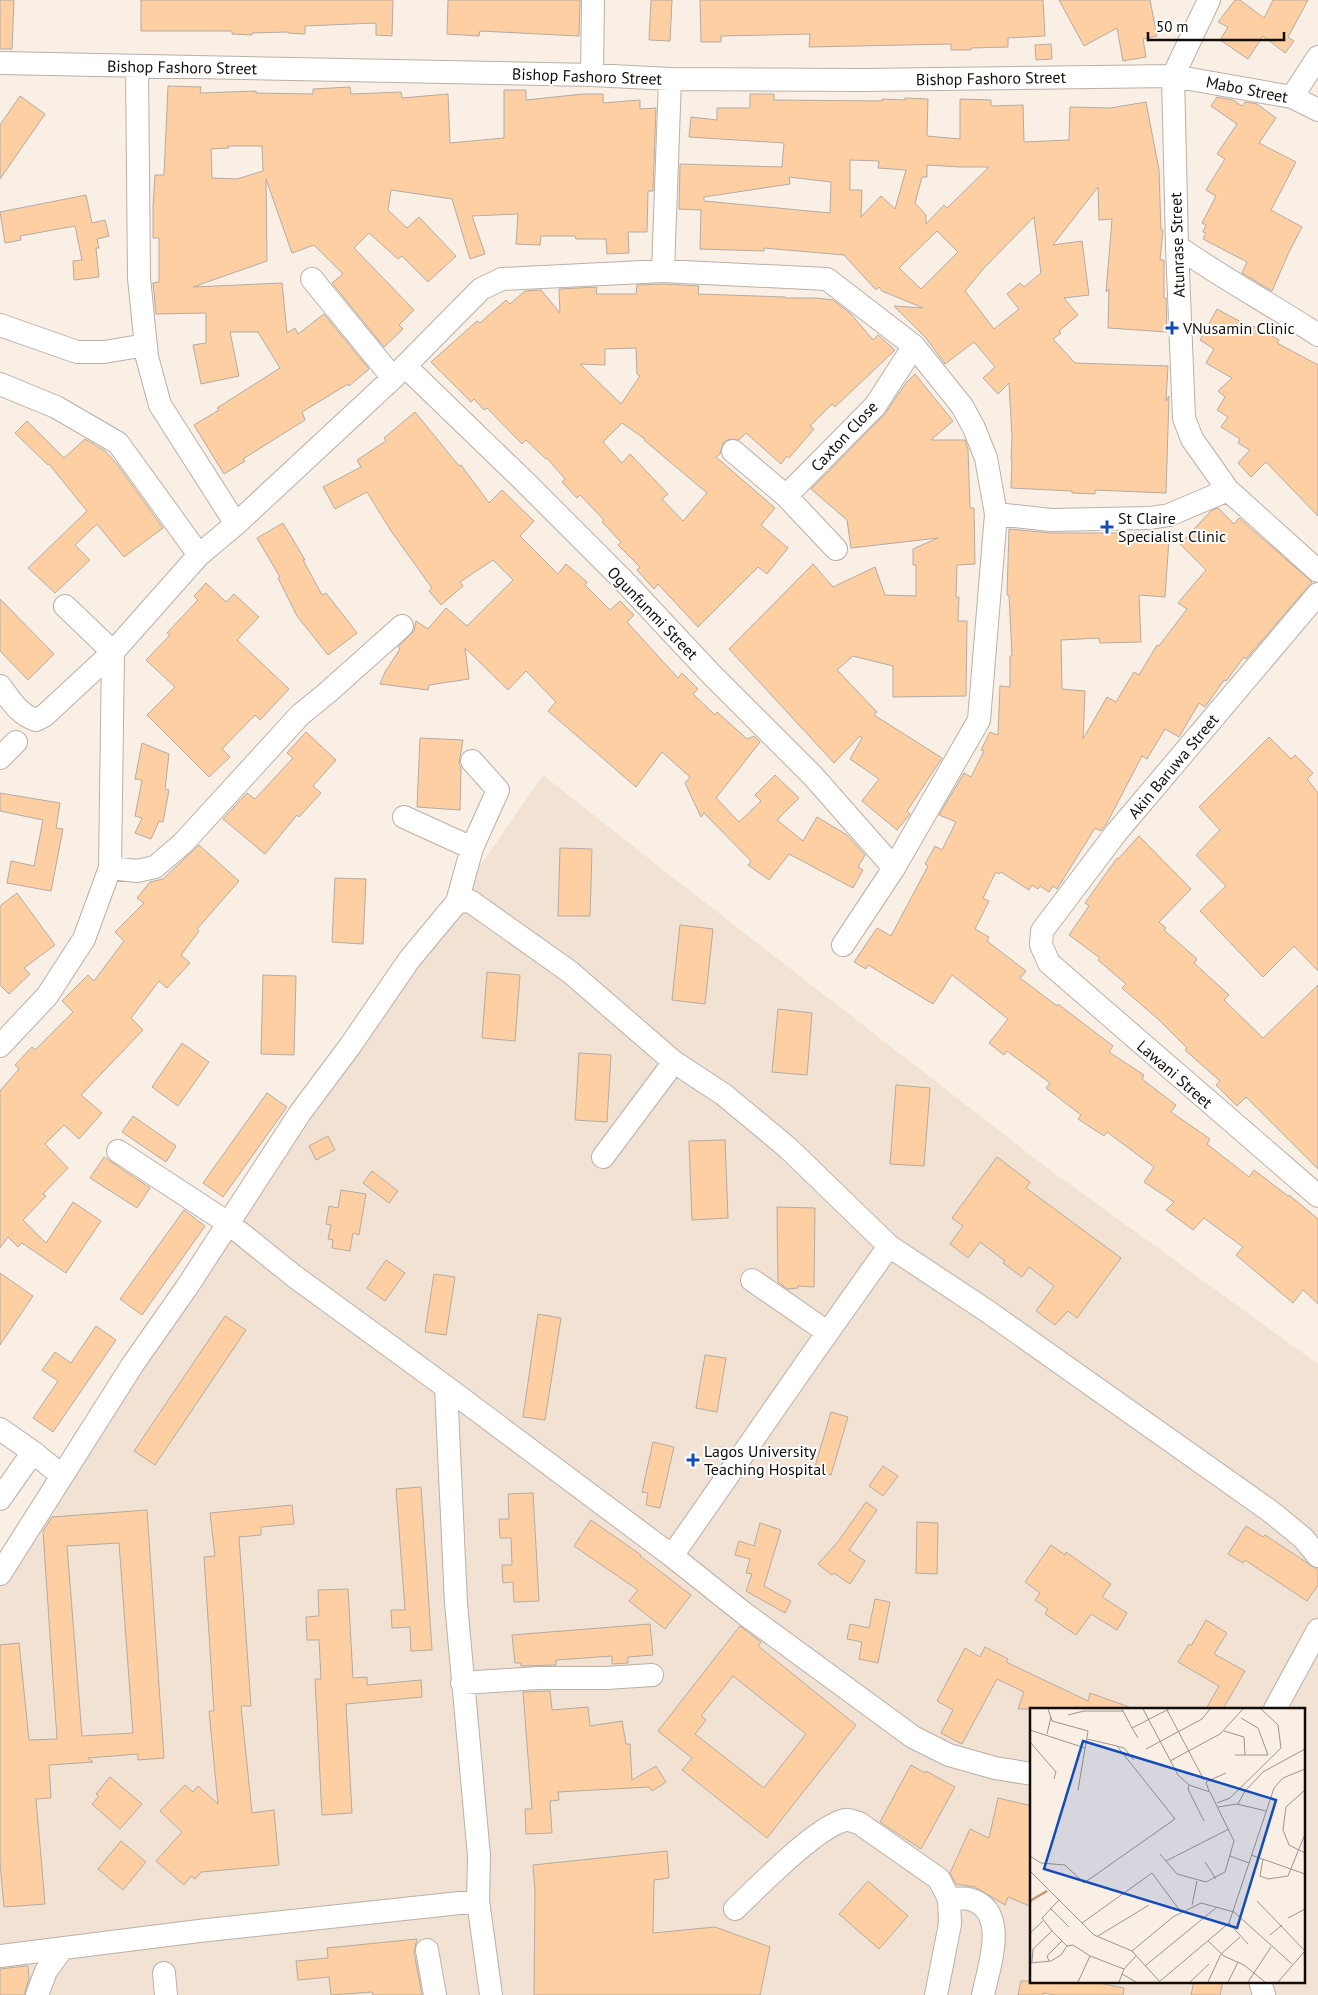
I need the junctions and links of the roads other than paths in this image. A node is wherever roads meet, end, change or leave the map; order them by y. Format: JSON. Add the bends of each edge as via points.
{"nodes":[{"id":1,"x":593,"y":0,"type":"edge"},
{"id":2,"x":1209,"y":0,"type":"edge"},
{"id":3,"x":1318,"y":57,"type":"edge"},
{"id":4,"x":0,"y":63,"type":"edge"},
{"id":5,"x":136,"y":66,"type":"junction"},
{"id":6,"x":592,"y":74,"type":"junction"},
{"id":7,"x":1173,"y":76,"type":"junction"},
{"id":8,"x":670,"y":79,"type":"junction"},
{"id":9,"x":1292,"y":97,"type":"junction"},
{"id":10,"x":1318,"y":110,"type":"edge"},
{"id":11,"x":1177,"y":246,"type":"junction"},
{"id":12,"x":663,"y":271,"type":"junction"},
{"id":13,"x":312,"y":280,"type":"dead end"},
{"id":14,"x":0,"y":325,"type":"edge"},
{"id":15,"x":1318,"y":335,"type":"edge"},
{"id":16,"x":146,"y":345,"type":"junction"},
{"id":17,"x":914,"y":346,"type":"junction"},
{"id":18,"x":399,"y":372,"type":"junction"},
{"id":19,"x":0,"y":384,"type":"edge"},
{"id":20,"x":733,"y":451,"type":"dead end"},
{"id":21,"x":1228,"y":490,"type":"junction"},
{"id":22,"x":786,"y":496,"type":"junction"},
{"id":23,"x":996,"y":514,"type":"junction"},
{"id":24,"x":231,"y":528,"type":"junction"},
{"id":25,"x":836,"y":550,"type":"dead end"},
{"id":26,"x":204,"y":551,"type":"junction"},
{"id":27,"x":1318,"y":571,"type":"edge"},
{"id":28,"x":1318,"y":594,"type":"edge"},
{"id":29,"x":65,"y":606,"type":"dead end"},
{"id":30,"x":402,"y":626,"type":"dead end"},
{"id":31,"x":113,"y":652,"type":"junction"},
{"id":32,"x":0,"y":686,"type":"edge"},
{"id":33,"x":16,"y":742,"type":"dead end"},
{"id":34,"x":0,"y":758,"type":"edge"},
{"id":35,"x":472,"y":761,"type":"dead end"},
{"id":36,"x":404,"y":817,"type":"dead end"},
{"id":37,"x":472,"y":848,"type":"junction"},
{"id":38,"x":110,"y":868,"type":"junction"},
{"id":39,"x":894,"y":868,"type":"junction"},
{"id":40,"x":457,"y":902,"type":"junction"},
{"id":41,"x":843,"y":945,"type":"dead end"},
{"id":42,"x":1041,"y":945,"type":"joint"},
{"id":43,"x":0,"y":1046,"type":"edge"},
{"id":44,"x":674,"y":1062,"type":"junction"},
{"id":45,"x":118,"y":1151,"type":"dead end"},
{"id":46,"x":603,"y":1157,"type":"dead end"},
{"id":47,"x":1318,"y":1196,"type":"edge"},
{"id":48,"x":228,"y":1223,"type":"junction"},
{"id":49,"x":889,"y":1246,"type":"junction"},
{"id":50,"x":752,"y":1280,"type":"dead end"},
{"id":51,"x":826,"y":1335,"type":"junction"},
{"id":52,"x":446,"y":1387,"type":"junction"},
{"id":53,"x":0,"y":1429,"type":"edge"},
{"id":54,"x":33,"y":1452,"type":"junction"},
{"id":55,"x":62,"y":1476,"type":"junction"},
{"id":56,"x":0,"y":1499,"type":"edge"},
{"id":57,"x":672,"y":1556,"type":"junction"},
{"id":58,"x":1318,"y":1556,"type":"edge"},
{"id":59,"x":0,"y":1574,"type":"edge"},
{"id":60,"x":1318,"y":1630,"type":"edge"},
{"id":61,"x":652,"y":1675,"type":"dead end"},
{"id":62,"x":462,"y":1683,"type":"junction"},
{"id":63,"x":1276,"y":1708,"type":"edge"},
{"id":64,"x":1030,"y":1774,"type":"edge"},
{"id":65,"x":949,"y":1899,"type":"junction"},
{"id":66,"x":478,"y":1902,"type":"junction"},
{"id":67,"x":735,"y":1909,"type":"dead end"},
{"id":68,"x":62,"y":1949,"type":"junction"},
{"id":69,"x":426,"y":1950,"type":"dead end"},
{"id":70,"x":0,"y":1956,"type":"edge"},
{"id":71,"x":1260,"y":1982,"type":"edge"},
{"id":72,"x":37,"y":1995,"type":"edge"},
{"id":73,"x":434,"y":1995,"type":"edge"},
{"id":74,"x":491,"y":1995,"type":"edge"},
{"id":75,"x":936,"y":1995,"type":"edge"},
{"id":76,"x":983,"y":1995,"type":"edge"},
{"id":77,"x":1264,"y":1995,"type":"edge"}],
"edges":[{"from":1,"to":6,"type":"street"},
{"from":2,"to":7,"type":"street"},
{"from":3,"to":9,"type":"street"},
{"from":4,"to":5,"type":"street","name":"Bishop Fashoro Street"},
{"from":5,"to":6,"type":"street","name":"Bishop Fashoro Street"},
{"from":5,"to":16,"type":"street","via":[[139,278]]},
{"from":6,"to":8,"type":"street","name":"Bishop Fashoro Street"},
{"from":7,"to":8,"type":"street","name":"Bishop Fashoro Street"},
{"from":7,"to":9,"type":"street","name":"Mabo Street"},
{"from":7,"to":11,"type":"street","name":"Atunrase Street"},
{"from":8,"to":12,"type":"street"},
{"from":9,"to":10,"type":"street","name":"Mabo Street"},
{"from":11,"to":15,"type":"street"},
{"from":11,"to":21,"type":"street","name":"Atunrase Street","via":[[1184,418],[1192,440]]},
{"from":12,"to":17,"type":"street","via":[[828,280]]},
{"from":12,"to":18,"type":"street","via":[[502,278],[481,289]]},
{"from":13,"to":18,"type":"street","name":"Ogunfunmi Street"},
{"from":14,"to":16,"type":"street","via":[[77,352],[104,352]]},
{"from":16,"to":24,"type":"street","via":[[160,406]]},
{"from":17,"to":22,"type":"street","name":"Caxton Close","via":[[875,406]]},
{"from":17,"to":23,"type":"street","via":[[962,406],[974,428],[986,458]]},
{"from":18,"to":24,"type":"street"},
{"from":18,"to":39,"type":"street","name":"Ogunfunmi Street","via":[[523,480],[623,580],[813,776]]},
{"from":19,"to":26,"type":"street","via":[[56,407],[118,443]]},
{"from":20,"to":22,"type":"street"},
{"from":21,"to":23,"type":"street","via":[[1178,512],[1150,518],[1051,520]]},
{"from":21,"to":27,"type":"street","name":"Atunrase Street"},
{"from":22,"to":25,"type":"street"},
{"from":23,"to":39,"type":"street","via":[[979,720]]},
{"from":24,"to":26,"type":"street"},
{"from":26,"to":31,"type":"street"},
{"from":28,"to":42,"type":"street","name":"Akin Baruwa Street","via":[[1116,833],[1042,931]]},
{"from":29,"to":31,"type":"street"},
{"from":30,"to":38,"type":"street","via":[[300,715],[183,843],[155,867],[138,871]]},
{"from":31,"to":32,"type":"street","via":[[36,720],[17,708]]},
{"from":31,"to":38,"type":"street"},
{"from":33,"to":34,"type":"street"},
{"from":35,"to":37,"type":"street","via":[[498,790]]},
{"from":36,"to":37,"type":"street"},
{"from":37,"to":40,"type":"street"},
{"from":38,"to":43,"type":"street","via":[[84,939],[47,996]]},
{"from":39,"to":41,"type":"street"},
{"from":40,"to":44,"type":"street","via":[[470,901],[570,972]]},
{"from":40,"to":48,"type":"street","via":[[409,960]]},
{"from":42,"to":47,"type":"street","name":"Lawani Street","via":[[1049,964]]},
{"from":44,"to":46,"type":"street"},
{"from":44,"to":49,"type":"street","via":[[723,1094],[788,1148]]},
{"from":45,"to":48,"type":"street"},
{"from":48,"to":52,"type":"street","via":[[294,1276]]},
{"from":48,"to":55,"type":"street"},
{"from":49,"to":51,"type":"street"},
{"from":49,"to":58,"type":"street","via":[[987,1311],[1270,1511],[1303,1538]]},
{"from":50,"to":51,"type":"street"},
{"from":51,"to":57,"type":"street"},
{"from":52,"to":57,"type":"street"},
{"from":52,"to":62,"type":"street"},
{"from":53,"to":54,"type":"street"},
{"from":54,"to":55,"type":"street"},
{"from":54,"to":56,"type":"street"},
{"from":55,"to":59,"type":"street"},
{"from":57,"to":64,"type":"street","via":[[745,1614],[913,1737],[949,1755]]},
{"from":60,"to":63,"type":"street"},
{"from":61,"to":62,"type":"street"},
{"from":62,"to":66,"type":"street","via":[[479,1856]]},
{"from":65,"to":67,"type":"street","via":[[939,1879],[859,1823],[847,1819],[832,1825],[796,1853]]},
{"from":65,"to":75,"type":"street","via":[[950,1924]]},
{"from":65,"to":76,"type":"street","via":[[968,1899],[980,1904],[992,1918],[995,1936]]},
{"from":66,"to":68,"type":"street","via":[[199,1931]]},
{"from":66,"to":74,"type":"street"},
{"from":68,"to":70,"type":"street"},
{"from":68,"to":72,"type":"street","via":[[46,1971]]},
{"from":69,"to":73,"type":"street"},
{"from":71,"to":77,"type":"street"}]}
